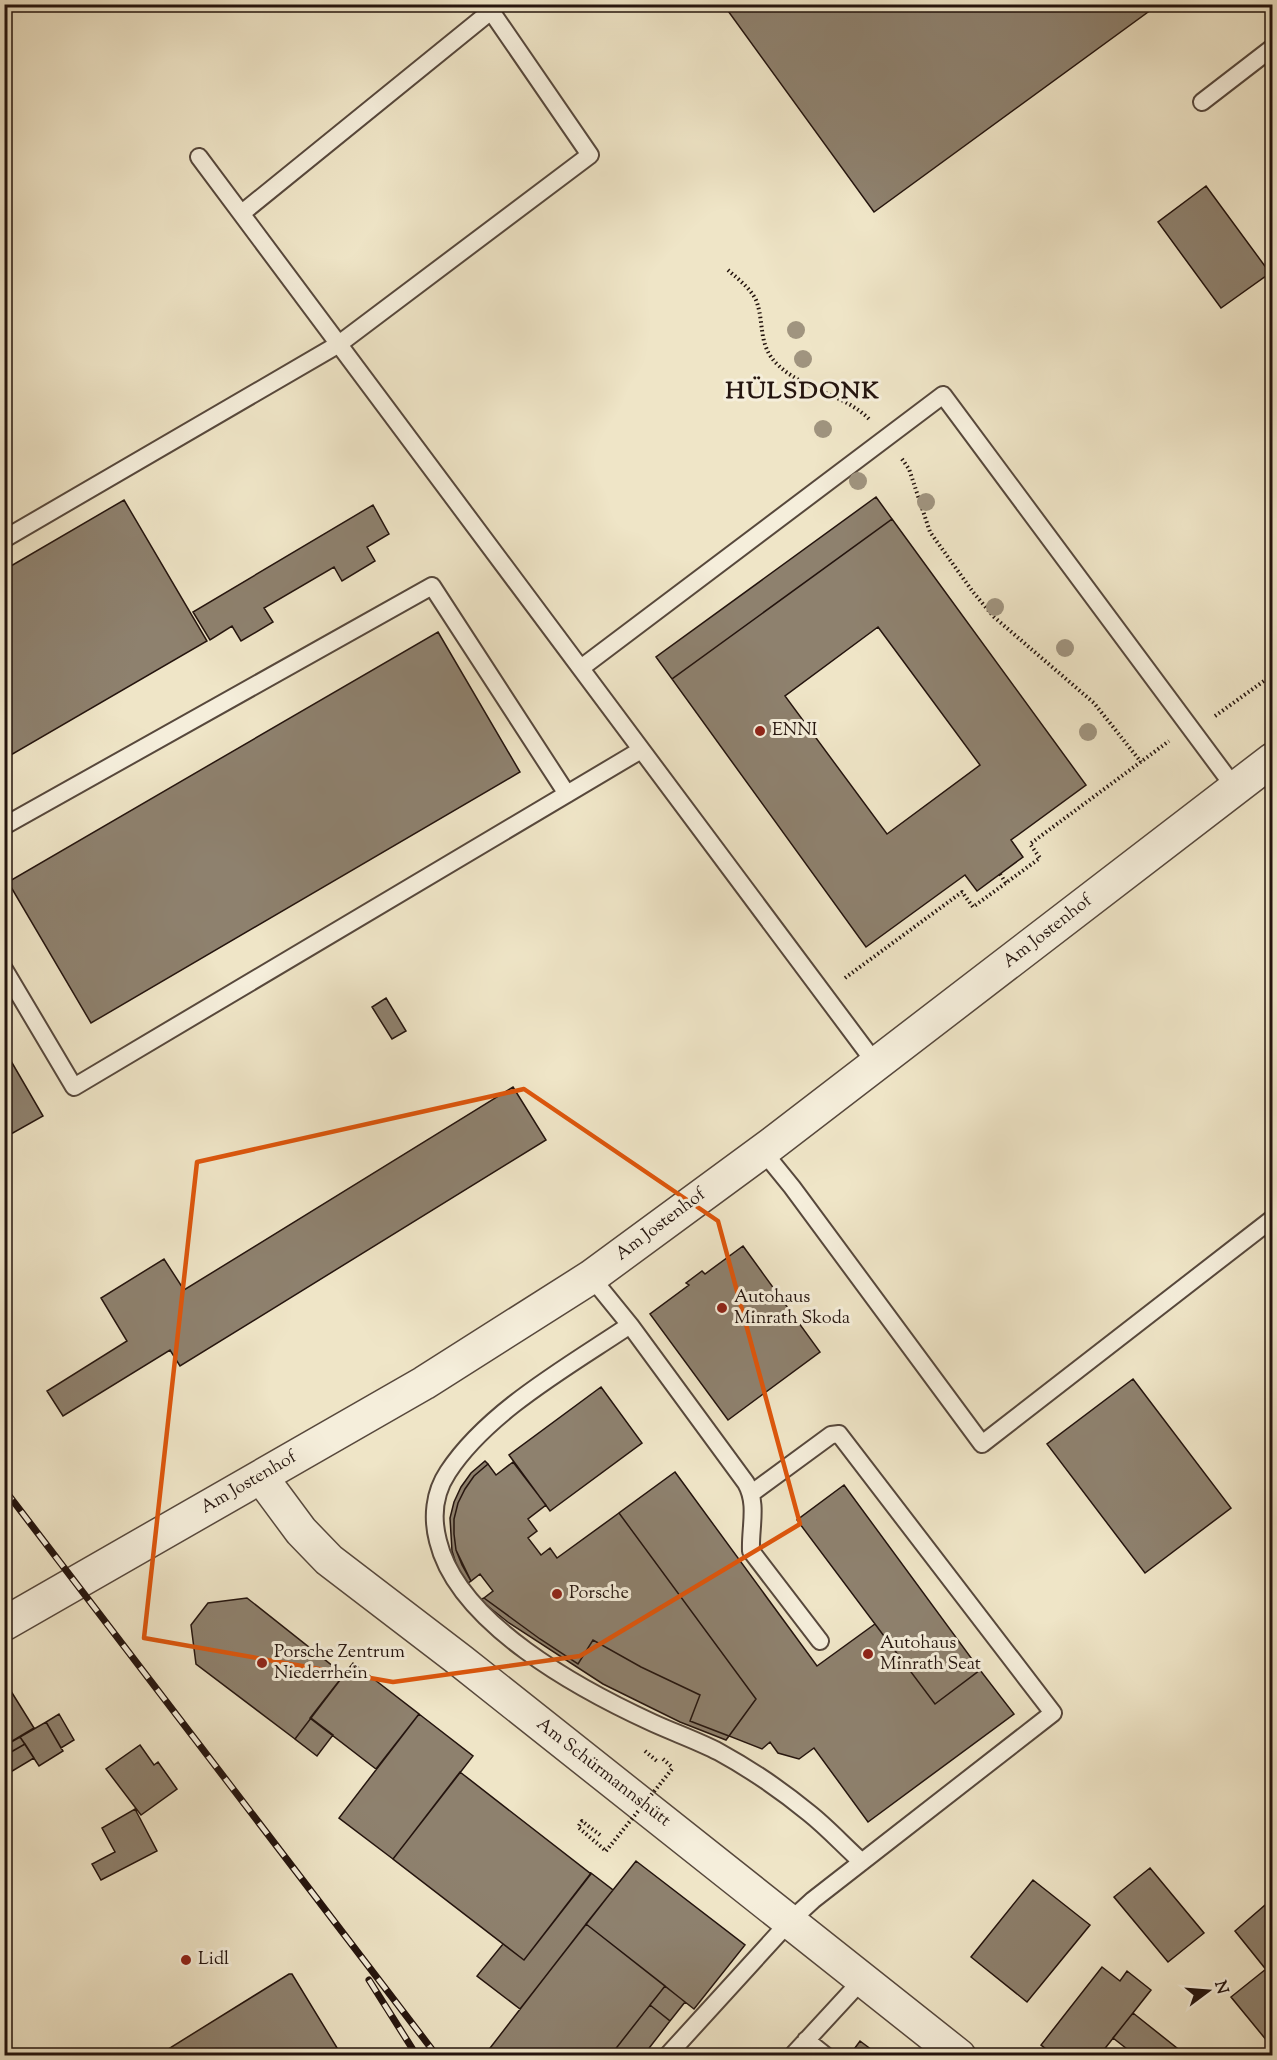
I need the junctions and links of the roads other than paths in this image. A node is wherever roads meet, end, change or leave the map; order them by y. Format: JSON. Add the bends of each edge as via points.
{"nodes":[{"id":1,"x":1272,"y":48,"type":"edge"},
{"id":2,"x":1202,"y":102,"type":"dead end"},
{"id":3,"x":200,"y":156,"type":"dead end"},
{"id":4,"x":242,"y":213,"type":"junction"},
{"id":5,"x":339,"y":344,"type":"junction"},
{"id":6,"x":4,"y":539,"type":"edge"},
{"id":7,"x":581,"y":668,"type":"junction"},
{"id":8,"x":641,"y":750,"type":"junction"},
{"id":9,"x":1272,"y":760,"type":"edge"},
{"id":10,"x":1235,"y":788,"type":"junction"},
{"id":11,"x":567,"y":794,"type":"junction"},
{"id":12,"x":4,"y":826,"type":"edge"},
{"id":13,"x":4,"y":969,"type":"edge"},
{"id":14,"x":876,"y":1064,"type":"junction"},
{"id":15,"x":762,"y":1150,"type":"junction"},
{"id":16,"x":1272,"y":1219,"type":"edge"},
{"id":17,"x":591,"y":1277,"type":"junction"},
{"id":18,"x":630,"y":1325,"type":"junction"},
{"id":19,"x":261,"y":1477,"type":"junction"},
{"id":20,"x":752,"y":1493,"type":"junction"},
{"id":21,"x":4,"y":1624,"type":"edge"},
{"id":22,"x":820,"y":1641,"type":"dead end"},
{"id":23,"x":862,"y":1862,"type":"junction"},
{"id":24,"x":790,"y":1921,"type":"junction"},
{"id":25,"x":863,"y":1979,"type":"junction"},
{"id":26,"x":806,"y":2040,"type":"junction"},
{"id":27,"x":667,"y":2055,"type":"edge"},
{"id":28,"x":792,"y":2055,"type":"edge"},
{"id":29,"x":826,"y":2055,"type":"edge"},
{"id":30,"x":959,"y":2055,"type":"edge"}],
"edges":[{"from":1,"to":2,"type":"lane"},
{"from":3,"to":4,"type":"lane"},
{"from":4,"to":5,"type":"lane"},
{"from":4,"to":5,"type":"lane","via":[[490,11],[590,155]]},
{"from":5,"to":6,"type":"lane"},
{"from":5,"to":7,"type":"lane"},
{"from":7,"to":8,"type":"lane"},
{"from":7,"to":10,"type":"lane","via":[[943,395]]},
{"from":8,"to":11,"type":"lane"},
{"from":8,"to":14,"type":"lane"},
{"from":9,"to":10,"type":"street","name":"Am Jostenhof"},
{"from":10,"to":14,"type":"street","name":"Am Jostenhof"},
{"from":11,"to":12,"type":"lane","via":[[432,586]]},
{"from":11,"to":13,"type":"lane","via":[[74,1087]]},
{"from":14,"to":15,"type":"street","name":"Am Jostenhof"},
{"from":15,"to":16,"type":"lane","via":[[982,1444]]},
{"from":15,"to":17,"type":"street","name":"Am Jostenhof"},
{"from":17,"to":18,"type":"lane"},
{"from":17,"to":19,"type":"street","name":"Am Jostenhof","via":[[424,1383]]},
{"from":18,"to":20,"type":"lane"},
{"from":18,"to":23,"type":"lane","via":[[524,1397],[473,1440],[447,1473],[436,1498],[434,1526],[442,1558],[466,1596],[496,1627],[555,1671],[650,1721],[718,1751],[810,1813]]},
{"from":19,"to":21,"type":"street","name":"Am Jostenhof"},
{"from":19,"to":24,"type":"street","name":"Am Schürmannshütt","via":[[301,1532],[329,1560]]},
{"from":20,"to":22,"type":"lane","via":[[751,1551]]},
{"from":20,"to":23,"type":"lane","via":[[831,1435],[839,1434],[1053,1713]]},
{"from":23,"to":24,"type":"lane"},
{"from":24,"to":25,"type":"street","name":"Am Schürmannshütt"},
{"from":24,"to":27,"type":"lane"},
{"from":25,"to":26,"type":"lane"},
{"from":25,"to":30,"type":"street","name":"Am Schürmannshütt"},
{"from":26,"to":28,"type":"lane"},
{"from":26,"to":29,"type":"lane"}]}
